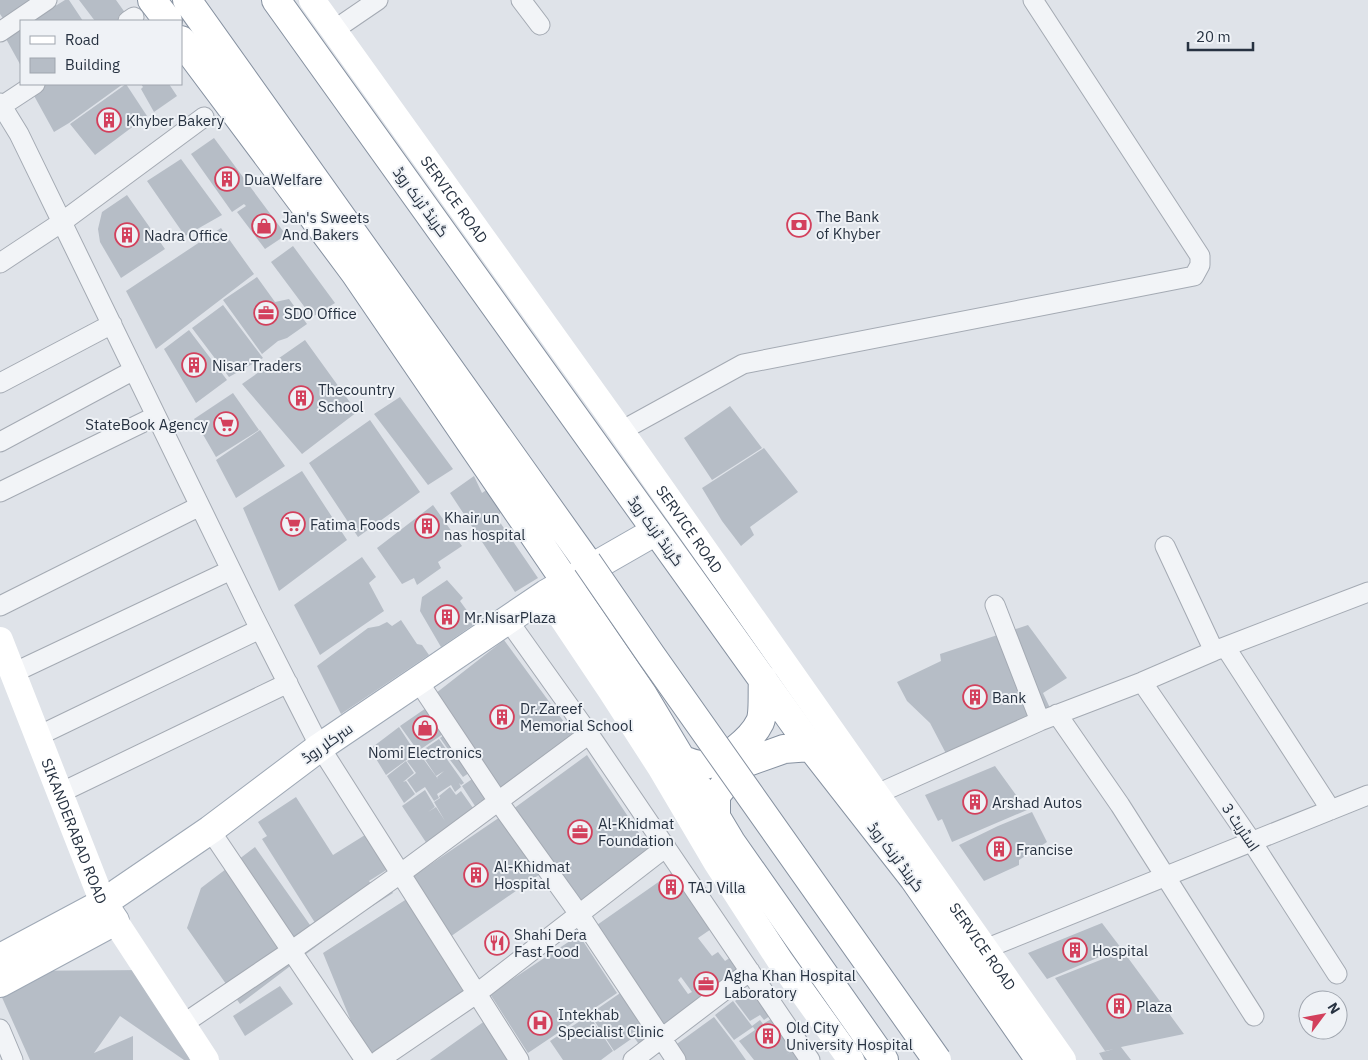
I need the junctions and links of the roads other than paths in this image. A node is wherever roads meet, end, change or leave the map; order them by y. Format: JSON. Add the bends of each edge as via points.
{"nodes":[{"id":1,"x":47,"y":0,"type":"edge"},
{"id":2,"x":187,"y":0,"type":"edge"},
{"id":3,"x":276,"y":0,"type":"edge"},
{"id":4,"x":312,"y":0,"type":"edge"},
{"id":5,"x":378,"y":0,"type":"edge"},
{"id":6,"x":521,"y":0,"type":"edge"},
{"id":7,"x":1033,"y":0,"type":"edge"},
{"id":8,"x":138,"y":13,"type":"edge"},
{"id":9,"x":164,"y":20,"type":"edge"},
{"id":10,"x":540,"y":26,"type":"dead end"},
{"id":11,"x":334,"y":30,"type":"junction"},
{"id":12,"x":0,"y":32,"type":"edge"},
{"id":13,"x":182,"y":41,"type":"edge"},
{"id":14,"x":33,"y":85,"type":"edge"},
{"id":15,"x":1,"y":105,"type":"edge"},
{"id":16,"x":204,"y":117,"type":"dead end"},
{"id":17,"x":62,"y":222,"type":"junction"},
{"id":18,"x":0,"y":264,"type":"edge"},
{"id":19,"x":112,"y":324,"type":"junction"},
{"id":20,"x":134,"y":370,"type":"junction"},
{"id":21,"x":0,"y":383,"type":"edge"},
{"id":22,"x":156,"y":416,"type":"junction"},
{"id":23,"x":621,"y":431,"type":"junction"},
{"id":24,"x":0,"y":442,"type":"edge"},
{"id":25,"x":0,"y":492,"type":"edge"},
{"id":26,"x":200,"y":506,"type":"junction"},
{"id":27,"x":656,"y":531,"type":"junction"},
{"id":28,"x":1165,"y":546,"type":"dead end"},
{"id":29,"x":231,"y":570,"type":"junction"},
{"id":30,"x":555,"y":588,"type":"junction"},
{"id":31,"x":1368,"y":592,"type":"edge"},
{"id":32,"x":996,"y":605,"type":"dead end"},
{"id":33,"x":0,"y":606,"type":"edge"},
{"id":34,"x":506,"y":621,"type":"junction"},
{"id":35,"x":260,"y":629,"type":"junction"},
{"id":36,"x":0,"y":640,"type":"edge"},
{"id":37,"x":1220,"y":649,"type":"junction"},
{"id":38,"x":13,"y":673,"type":"junction"},
{"id":39,"x":763,"y":679,"type":"junction"},
{"id":40,"x":418,"y":681,"type":"junction"},
{"id":41,"x":1142,"y":682,"type":"junction"},
{"id":42,"x":288,"y":683,"type":"junction"},
{"id":43,"x":1049,"y":717,"type":"junction"},
{"id":44,"x":589,"y":734,"type":"junction"},
{"id":45,"x":38,"y":736,"type":"junction"},
{"id":46,"x":320,"y":747,"type":"junction"},
{"id":47,"x":810,"y":747,"type":"junction"},
{"id":48,"x":681,"y":759,"type":"junction"},
{"id":49,"x":60,"y":793,"type":"junction"},
{"id":50,"x":877,"y":794,"type":"junction"},
{"id":51,"x":1368,"y":794,"type":"edge"},
{"id":52,"x":498,"y":801,"type":"junction"},
{"id":53,"x":1331,"y":810,"type":"junction"},
{"id":54,"x":716,"y":818,"type":"junction"},
{"id":55,"x":210,"y":830,"type":"junction"},
{"id":56,"x":1252,"y":842,"type":"junction"},
{"id":57,"x":666,"y":847,"type":"junction"},
{"id":58,"x":400,"y":874,"type":"junction"},
{"id":59,"x":1166,"y":877,"type":"junction"},
{"id":60,"x":109,"y":912,"type":"junction"},
{"id":61,"x":579,"y":914,"type":"junction"},
{"id":62,"x":985,"y":950,"type":"junction"},
{"id":63,"x":291,"y":951,"type":"junction"},
{"id":64,"x":0,"y":958,"type":"edge"},
{"id":65,"x":750,"y":971,"type":"junction"},
{"id":66,"x":1337,"y":974,"type":"dead end"},
{"id":67,"x":0,"y":983,"type":"edge"},
{"id":68,"x":476,"y":994,"type":"junction"},
{"id":69,"x":1254,"y":1016,"type":"dead end"},
{"id":70,"x":182,"y":1024,"type":"junction"},
{"id":71,"x":0,"y":1029,"type":"edge"},
{"id":72,"x":662,"y":1038,"type":"junction"},
{"id":73,"x":14,"y":1060,"type":"edge"},
{"id":74,"x":206,"y":1060,"type":"edge"},
{"id":75,"x":365,"y":1060,"type":"edge"},
{"id":76,"x":380,"y":1060,"type":"edge"},
{"id":77,"x":519,"y":1060,"type":"edge"},
{"id":78,"x":633,"y":1060,"type":"edge"},
{"id":79,"x":676,"y":1060,"type":"edge"},
{"id":80,"x":810,"y":1060,"type":"edge"},
{"id":81,"x":851,"y":1060,"type":"edge"},
{"id":82,"x":884,"y":1060,"type":"edge"},
{"id":83,"x":937,"y":1060,"type":"edge"},
{"id":84,"x":1040,"y":1060,"type":"edge"},
{"id":85,"x":1063,"y":1060,"type":"edge"}],
"edges":[{"from":1,"to":12,"type":"street"},
{"from":2,"to":83,"type":"main road","bridge":true},
{"from":3,"to":27,"type":"main road","name":"گرینڈ ٹرنک روڈ"},
{"from":4,"to":11,"type":"street","name":"SERVICE ROAD"},
{"from":5,"to":11,"type":"street"},
{"from":6,"to":10,"type":"street"},
{"from":7,"to":23,"type":"street","via":[[1200,256],[1200,265],[1194,276],[743,364]]},
{"from":8,"to":9,"type":"main road"},
{"from":11,"to":23,"type":"street","name":"SERVICE ROAD"},
{"from":13,"to":30,"type":"main road","via":[[355,273]]},
{"from":14,"to":15,"type":"street"},
{"from":15,"to":17,"type":"street","via":[[19,134]]},
{"from":16,"to":17,"type":"street"},
{"from":17,"to":18,"type":"street"},
{"from":17,"to":19,"type":"street"},
{"from":19,"to":20,"type":"street"},
{"from":19,"to":21,"type":"street"},
{"from":20,"to":22,"type":"street"},
{"from":20,"to":24,"type":"street"},
{"from":22,"to":25,"type":"street"},
{"from":22,"to":26,"type":"street"},
{"from":23,"to":50,"type":"street","name":"SERVICE ROAD"},
{"from":26,"to":29,"type":"street"},
{"from":26,"to":33,"type":"street"},
{"from":27,"to":30,"type":"main road","name":"سرکلر روڈ"},
{"from":27,"to":39,"type":"main road","name":"گرینڈ ٹرنک روڈ"},
{"from":28,"to":37,"type":"street"},
{"from":29,"to":35,"type":"street"},
{"from":29,"to":38,"type":"street"},
{"from":30,"to":34,"type":"main road","name":"سرکلر روڈ"},
{"from":30,"to":48,"type":"main road","via":[[642,695]]},
{"from":30,"to":81,"type":"street","via":[[612,691],[716,862],[780,961]]},
{"from":31,"to":37,"type":"street"},
{"from":32,"to":43,"type":"street"},
{"from":34,"to":40,"type":"main road","name":"سرکلر روڈ"},
{"from":34,"to":44,"type":"street"},
{"from":35,"to":42,"type":"street"},
{"from":35,"to":45,"type":"street"},
{"from":36,"to":38,"type":"street","name":"SIKANDERABAD ROAD"},
{"from":37,"to":41,"type":"street"},
{"from":37,"to":53,"type":"street"},
{"from":38,"to":45,"type":"street","name":"SIKANDERABAD ROAD"},
{"from":39,"to":47,"type":"main road","name":"گرینڈ ٹرنک روڈ"},
{"from":39,"to":48,"type":"main road","via":[[761,720],[750,736],[735,750],[705,765]]},
{"from":40,"to":46,"type":"main road","name":"سرکلر روڈ"},
{"from":40,"to":52,"type":"street"},
{"from":41,"to":43,"type":"street"},
{"from":41,"to":56,"type":"street","name":"اسٹریٹ 3"},
{"from":42,"to":46,"type":"street"},
{"from":42,"to":49,"type":"street"},
{"from":43,"to":50,"type":"street"},
{"from":43,"to":59,"type":"street","via":[[1120,805]]},
{"from":44,"to":52,"type":"street"},
{"from":44,"to":57,"type":"street"},
{"from":45,"to":49,"type":"street","name":"SIKANDERABAD ROAD"},
{"from":46,"to":55,"type":"main road","name":"سرکلر روڈ"},
{"from":46,"to":58,"type":"street"},
{"from":47,"to":54,"type":"main road","via":[[784,749],[742,764],[716,795]]},
{"from":47,"to":84,"type":"main road","name":"گرینڈ ٹرنک روڈ","via":[[914,879]]},
{"from":48,"to":54,"type":"main road"},
{"from":49,"to":60,"type":"street","name":"SIKANDERABAD ROAD"},
{"from":50,"to":62,"type":"street","name":"SERVICE ROAD"},
{"from":51,"to":53,"type":"street"},
{"from":52,"to":58,"type":"street"},
{"from":52,"to":61,"type":"street"},
{"from":53,"to":56,"type":"street"},
{"from":54,"to":82,"type":"main road"},
{"from":55,"to":60,"type":"main road","name":"سرکلر روڈ"},
{"from":55,"to":63,"type":"street"},
{"from":56,"to":59,"type":"street"},
{"from":56,"to":66,"type":"street","name":"اسٹریٹ 3"},
{"from":57,"to":61,"type":"street"},
{"from":57,"to":65,"type":"street"},
{"from":58,"to":63,"type":"street"},
{"from":58,"to":68,"type":"street"},
{"from":59,"to":62,"type":"street"},
{"from":59,"to":69,"type":"street"},
{"from":60,"to":64,"type":"main road","name":"سرکلر روڈ"},
{"from":60,"to":67,"type":"main road"},
{"from":60,"to":70,"type":"street","name":"SIKANDERABAD ROAD"},
{"from":61,"to":68,"type":"street"},
{"from":61,"to":72,"type":"street"},
{"from":62,"to":85,"type":"street","name":"SERVICE ROAD"},
{"from":63,"to":70,"type":"street"},
{"from":63,"to":75,"type":"street"},
{"from":65,"to":72,"type":"street"},
{"from":65,"to":80,"type":"street"},
{"from":68,"to":76,"type":"street"},
{"from":68,"to":77,"type":"street"},
{"from":70,"to":74,"type":"street","name":"SIKANDERABAD ROAD"},
{"from":71,"to":73,"type":"street"},
{"from":72,"to":78,"type":"street"},
{"from":72,"to":79,"type":"street"}]}
